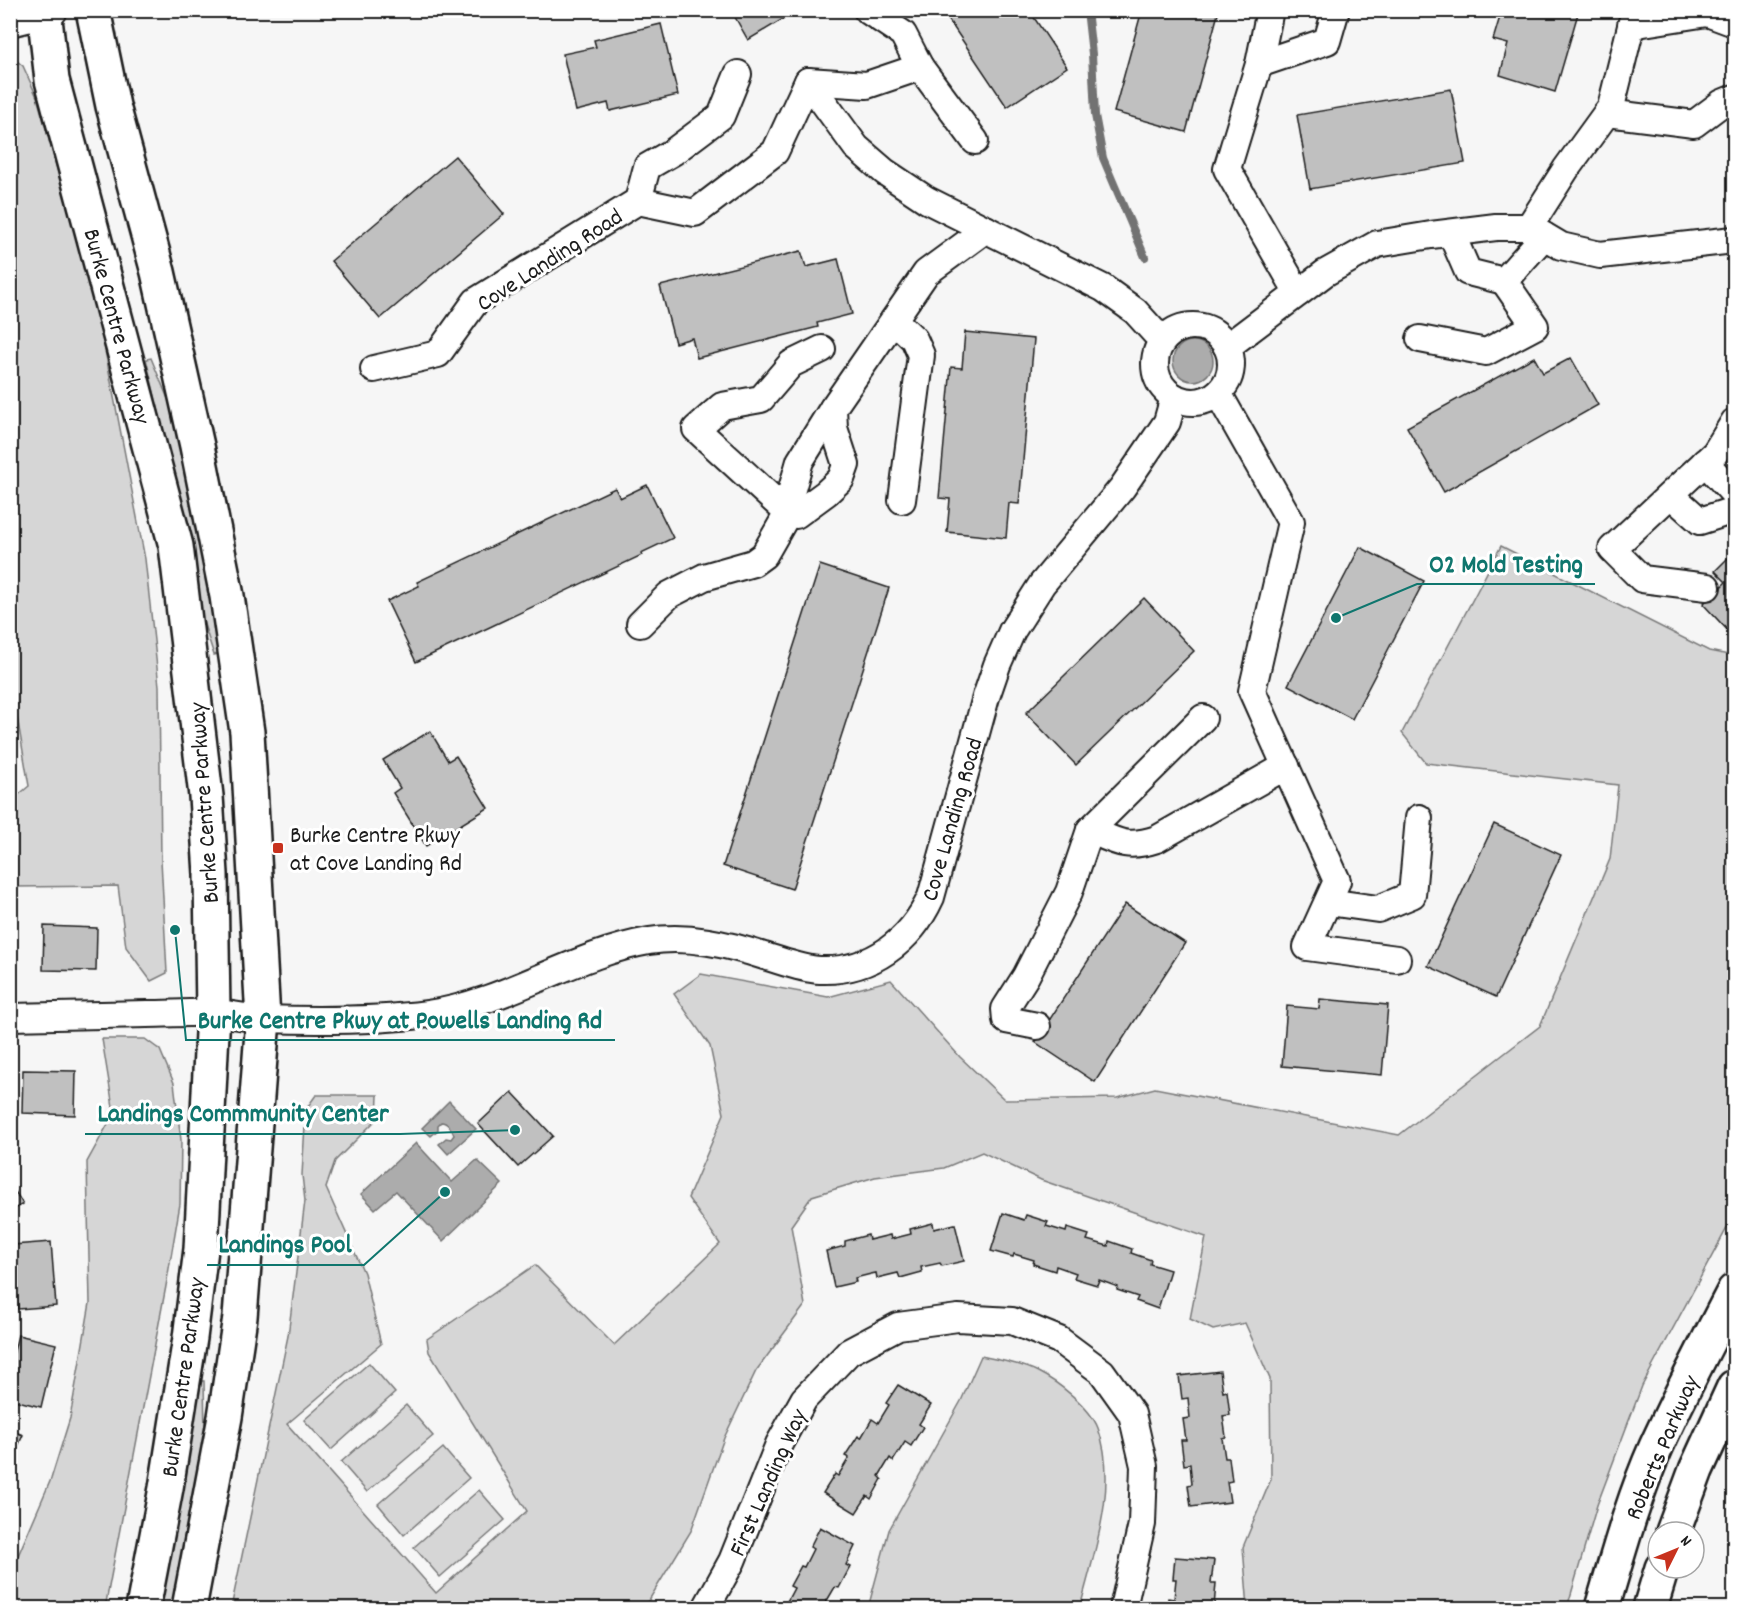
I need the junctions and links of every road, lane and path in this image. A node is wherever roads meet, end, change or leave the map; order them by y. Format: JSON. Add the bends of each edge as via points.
{"nodes":[{"id":1,"x":93,"y":10,"type":"edge"},
{"id":2,"x":867,"y":10,"type":"edge"},
{"id":3,"x":1270,"y":10,"type":"edge"},
{"id":4,"x":1336,"y":10,"type":"edge"},
{"id":5,"x":46,"y":11,"type":"edge"},
{"id":6,"x":1633,"y":18,"type":"edge"},
{"id":7,"x":10,"y":20,"type":"edge"},
{"id":8,"x":1734,"y":23,"type":"edge"},
{"id":9,"x":1259,"y":64,"type":"junction"},
{"id":10,"x":920,"y":67,"type":"junction"},
{"id":11,"x":738,"y":74,"type":"dead end"},
{"id":12,"x":808,"y":81,"type":"junction"},
{"id":13,"x":1734,"y":98,"type":"edge"},
{"id":14,"x":1607,"y":113,"type":"junction"},
{"id":15,"x":975,"y":141,"type":"dead end"},
{"id":16,"x":638,"y":201,"type":"junction"},
{"id":17,"x":986,"y":229,"type":"junction"},
{"id":18,"x":1536,"y":231,"type":"junction"},
{"id":19,"x":1451,"y":232,"type":"junction"},
{"id":20,"x":1734,"y":240,"type":"edge"},
{"id":21,"x":1504,"y":281,"type":"junction"},
{"id":22,"x":1298,"y":293,"type":"junction"},
{"id":23,"x":894,"y":320,"type":"junction"},
{"id":24,"x":1167,"y":336,"type":"junction"},
{"id":25,"x":1420,"y":339,"type":"dead end"},
{"id":26,"x":1227,"y":347,"type":"junction"},
{"id":27,"x":822,"y":349,"type":"dead end"},
{"id":28,"x":374,"y":369,"type":"dead end"},
{"id":29,"x":1218,"y":393,"type":"junction"},
{"id":30,"x":1174,"y":397,"type":"junction"},
{"id":31,"x":833,"y":408,"type":"junction"},
{"id":32,"x":1734,"y":422,"type":"edge"},
{"id":33,"x":1705,"y":462,"type":"junction"},
{"id":34,"x":1734,"y":494,"type":"edge"},
{"id":35,"x":1671,"y":495,"type":"junction"},
{"id":36,"x":902,"y":500,"type":"dead end"},
{"id":37,"x":1734,"y":510,"type":"edge"},
{"id":38,"x":789,"y":513,"type":"junction"},
{"id":39,"x":1707,"y":587,"type":"dead end"},
{"id":40,"x":640,"y":624,"type":"dead end"},
{"id":41,"x":1203,"y":718,"type":"dead end"},
{"id":42,"x":1286,"y":766,"type":"junction"},
{"id":43,"x":1419,"y":818,"type":"dead end"},
{"id":44,"x":1090,"y":830,"type":"junction"},
{"id":45,"x":1328,"y":902,"type":"junction"},
{"id":46,"x":1397,"y":959,"type":"dead end"},
{"id":47,"x":213,"y":1013,"type":"junction"},
{"id":48,"x":10,"y":1017,"type":"edge"},
{"id":49,"x":263,"y":1019,"type":"junction"},
{"id":50,"x":1037,"y":1026,"type":"dead end"},
{"id":51,"x":1734,"y":1291,"type":"edge"},
{"id":52,"x":1734,"y":1387,"type":"edge"},
{"id":53,"x":1677,"y":1520,"type":"edge"},
{"id":54,"x":1658,"y":1580,"type":"edge"},
{"id":55,"x":143,"y":1608,"type":"edge"},
{"id":56,"x":189,"y":1608,"type":"edge"},
{"id":57,"x":706,"y":1608,"type":"edge"},
{"id":58,"x":1123,"y":1608,"type":"edge"},
{"id":59,"x":1602,"y":1608,"type":"edge"},
{"id":60,"x":1650,"y":1608,"type":"edge"}],
"edges":[{"from":1,"to":49,"type":"main road","name":"Burke Centre Parkway","via":[[113,106],[158,273],[227,596],[247,732]]},
{"from":2,"to":10,"type":"street","via":[[903,34]]},
{"from":3,"to":9,"type":"street"},
{"from":4,"to":9,"type":"street","via":[[1326,41]]},
{"from":5,"to":7,"type":"street"},
{"from":5,"to":47,"type":"main road","name":"Burke Centre Parkway","via":[[52,80],[176,546],[206,796]]},
{"from":6,"to":8,"type":"street","via":[[1707,13]]},
{"from":6,"to":14,"type":"street"},
{"from":9,"to":22,"type":"street","via":[[1227,169]]},
{"from":10,"to":12,"type":"street","via":[[867,86]]},
{"from":10,"to":15,"type":"street"},
{"from":11,"to":16,"type":"street","name":"Cove Landing Road","via":[[721,116],[647,167]]},
{"from":12,"to":16,"type":"street","name":"Cove Landing Road","via":[[775,152],[695,213]]},
{"from":12,"to":17,"type":"street","via":[[856,147],[885,172],[927,200]]},
{"from":13,"to":14,"type":"street","via":[[1694,124]]},
{"from":14,"to":18,"type":"street","via":[[1566,169]]},
{"from":16,"to":28,"type":"street","name":"Cove Landing Road","via":[[476,301],[438,354]]},
{"from":17,"to":23,"type":"street","via":[[926,273]]},
{"from":17,"to":24,"type":"street","via":[[1103,288],[1135,311],[1155,333]]},
{"from":18,"to":19,"type":"street","via":[[1496,227]]},
{"from":18,"to":20,"type":"street","via":[[1561,246],[1600,255]]},
{"from":18,"to":21,"type":"street"},
{"from":19,"to":21,"type":"street","via":[[1468,272]]},
{"from":19,"to":22,"type":"street","via":[[1377,244]]},
{"from":21,"to":25,"type":"street","via":[[1535,326],[1486,352]]},
{"from":22,"to":26,"type":"street"},
{"from":23,"to":31,"type":"street"},
{"from":23,"to":36,"type":"street","via":[[914,339],[921,355]]},
{"from":24,"to":26,"type":"street","via":[[1175,330],[1196,326],[1215,333]]},
{"from":24,"to":30,"type":"street","via":[[1160,346],[1155,368],[1165,390]]},
{"from":26,"to":29,"type":"street","via":[[1230,373]]},
{"from":27,"to":38,"type":"street","via":[[791,364],[761,399],[722,406],[696,429]]},
{"from":29,"to":30,"type":"street","via":[[1197,402]]},
{"from":29,"to":42,"type":"street","via":[[1291,522],[1252,691]]},
{"from":30,"to":49,"type":"street","name":"Cove Landing Road","via":[[1167,422],[1128,478],[1042,584],[1012,631],[986,696],[931,897],[909,933],[890,950],[854,966],[820,970],[714,943],[685,939],[651,941],[615,948],[511,991],[430,1014],[375,1019]]},
{"from":31,"to":38,"type":"street","via":[[800,461]]},
{"from":31,"to":38,"type":"street","via":[[834,428],[846,465],[841,479],[796,514]]},
{"from":32,"to":33,"type":"street"},
{"from":33,"to":34,"type":"street"},
{"from":33,"to":35,"type":"street"},
{"from":35,"to":37,"type":"street","via":[[1700,521]]},
{"from":35,"to":39,"type":"street","via":[[1612,549],[1642,579]]},
{"from":38,"to":40,"type":"street","via":[[764,555],[753,563],[704,577],[669,595]]},
{"from":41,"to":44,"type":"street"},
{"from":42,"to":44,"type":"street","via":[[1157,839],[1139,845],[1119,843]]},
{"from":42,"to":45,"type":"street","via":[[1337,881]]},
{"from":43,"to":45,"type":"street","via":[[1412,896],[1378,909]]},
{"from":44,"to":50,"type":"street","via":[[1069,892],[1005,1008],[1006,1020]]},
{"from":45,"to":46,"type":"street","via":[[1307,947]]},
{"from":47,"to":48,"type":"street","name":"Cove Landing Road"},
{"from":47,"to":49,"type":"street","name":"Cove Landing Road"},
{"from":47,"to":55,"type":"main road","name":"Burke Centre Parkway","via":[[203,1216],[193,1316]]},
{"from":49,"to":56,"type":"main road","name":"Burke Centre Parkway","via":[[240,1317]]},
{"from":51,"to":59,"type":"main road","name":"Roberts Parkway","via":[[1655,1449]]},
{"from":52,"to":53,"type":"main road","name":"Roberts Parkway"},
{"from":54,"to":60,"type":"main road"},
{"from":57,"to":58,"type":"street","name":"First Landing Way","via":[[732,1561],[779,1444],[804,1399],[849,1352],[898,1326],[958,1318],[1012,1321],[1059,1340],[1102,1372],[1132,1414],[1144,1466],[1142,1524]]}]}
